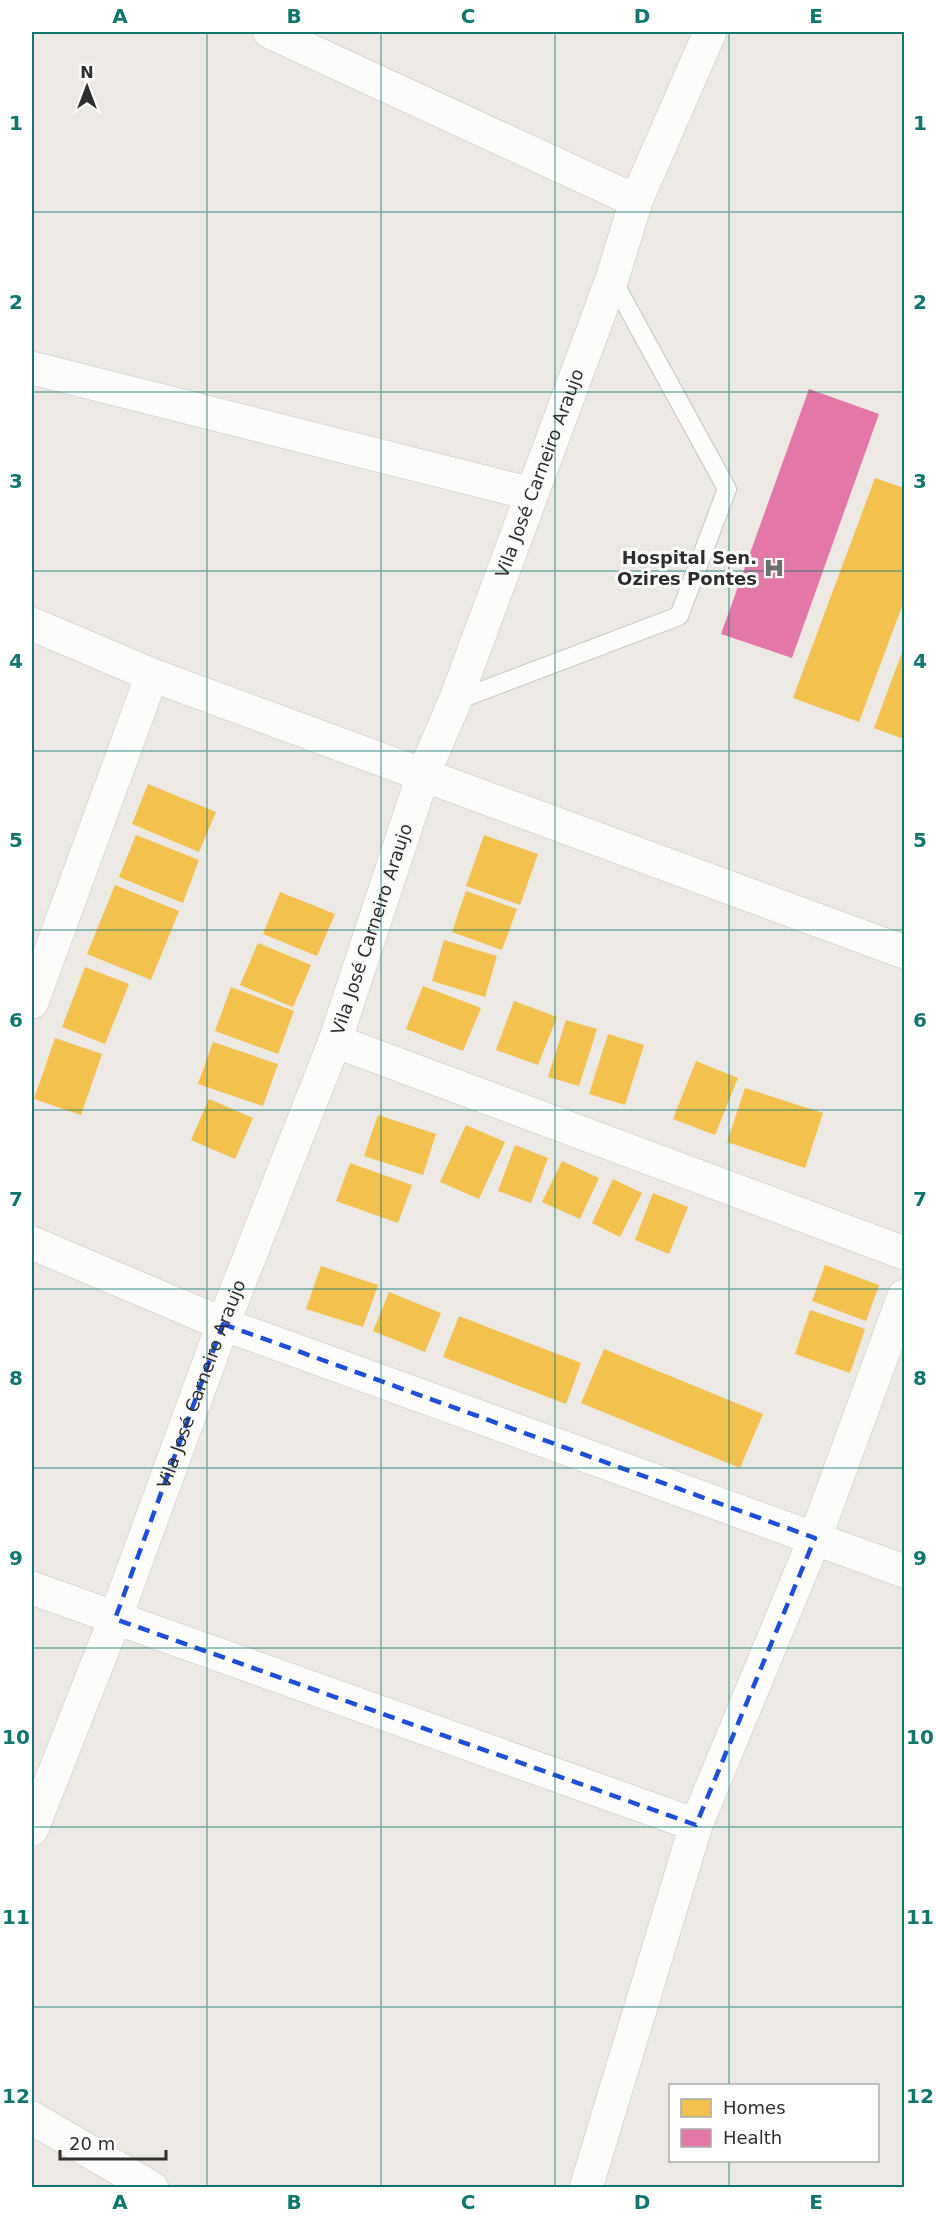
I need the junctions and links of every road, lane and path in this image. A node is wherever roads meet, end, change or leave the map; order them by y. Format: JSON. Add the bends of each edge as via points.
{"nodes":[{"id":1,"x":270,"y":32,"type":"edge"},
{"id":2,"x":710,"y":32,"type":"edge"},
{"id":3,"x":636,"y":201,"type":"junction"},
{"id":4,"x":612,"y":279,"type":"junction"},
{"id":5,"x":32,"y":368,"type":"edge"},
{"id":6,"x":532,"y":494,"type":"junction"},
{"id":7,"x":32,"y":624,"type":"edge"},
{"id":8,"x":152,"y":675,"type":"junction"},
{"id":9,"x":454,"y":701,"type":"junction"},
{"id":10,"x":423,"y":775,"type":"junction"},
{"id":11,"x":904,"y":952,"type":"edge"},
{"id":12,"x":32,"y":1002,"type":"edge"},
{"id":13,"x":335,"y":1041,"type":"junction"},
{"id":14,"x":32,"y":1243,"type":"edge"},
{"id":15,"x":904,"y":1253,"type":"edge"},
{"id":16,"x":904,"y":1296,"type":"edge"},
{"id":17,"x":223,"y":1324,"type":"junction"},
{"id":18,"x":815,"y":1538,"type":"junction"},
{"id":19,"x":904,"y":1571,"type":"edge"},
{"id":20,"x":32,"y":1588,"type":"edge"},
{"id":21,"x":115,"y":1619,"type":"junction"},
{"id":22,"x":696,"y":1825,"type":"junction"},
{"id":23,"x":32,"y":1829,"type":"edge"},
{"id":24,"x":32,"y":2118,"type":"edge"},
{"id":25,"x":152,"y":2187,"type":"edge"},
{"id":26,"x":586,"y":2187,"type":"edge"}],
"edges":[{"from":1,"to":3,"type":"street"},
{"from":2,"to":3,"type":"street","name":"Vila José Carneiro Araujo"},
{"from":3,"to":4,"type":"street","name":"Vila José Carneiro Araujo"},
{"from":4,"to":6,"type":"street","name":"Vila José Carneiro Araujo"},
{"from":4,"to":9,"type":"lane","via":[[727,489],[679,616]]},
{"from":5,"to":6,"type":"street"},
{"from":6,"to":9,"type":"street","name":"Vila José Carneiro Araujo"},
{"from":7,"to":8,"type":"street"},
{"from":8,"to":10,"type":"street"},
{"from":8,"to":12,"type":"street"},
{"from":9,"to":10,"type":"street","name":"Vila José Carneiro Araujo"},
{"from":10,"to":11,"type":"street"},
{"from":10,"to":13,"type":"street","name":"Vila José Carneiro Araujo"},
{"from":13,"to":15,"type":"street"},
{"from":13,"to":17,"type":"street","name":"Vila José Carneiro Araujo"},
{"from":14,"to":17,"type":"street"},
{"from":16,"to":18,"type":"street"},
{"from":17,"to":18,"type":"street"},
{"from":17,"to":21,"type":"street","name":"Vila José Carneiro Araujo"},
{"from":18,"to":19,"type":"street"},
{"from":18,"to":22,"type":"street"},
{"from":20,"to":21,"type":"street"},
{"from":21,"to":22,"type":"street"},
{"from":21,"to":23,"type":"street","name":"Vila José Carneiro Araujo"},
{"from":22,"to":26,"type":"street"},
{"from":24,"to":25,"type":"street"}]}
